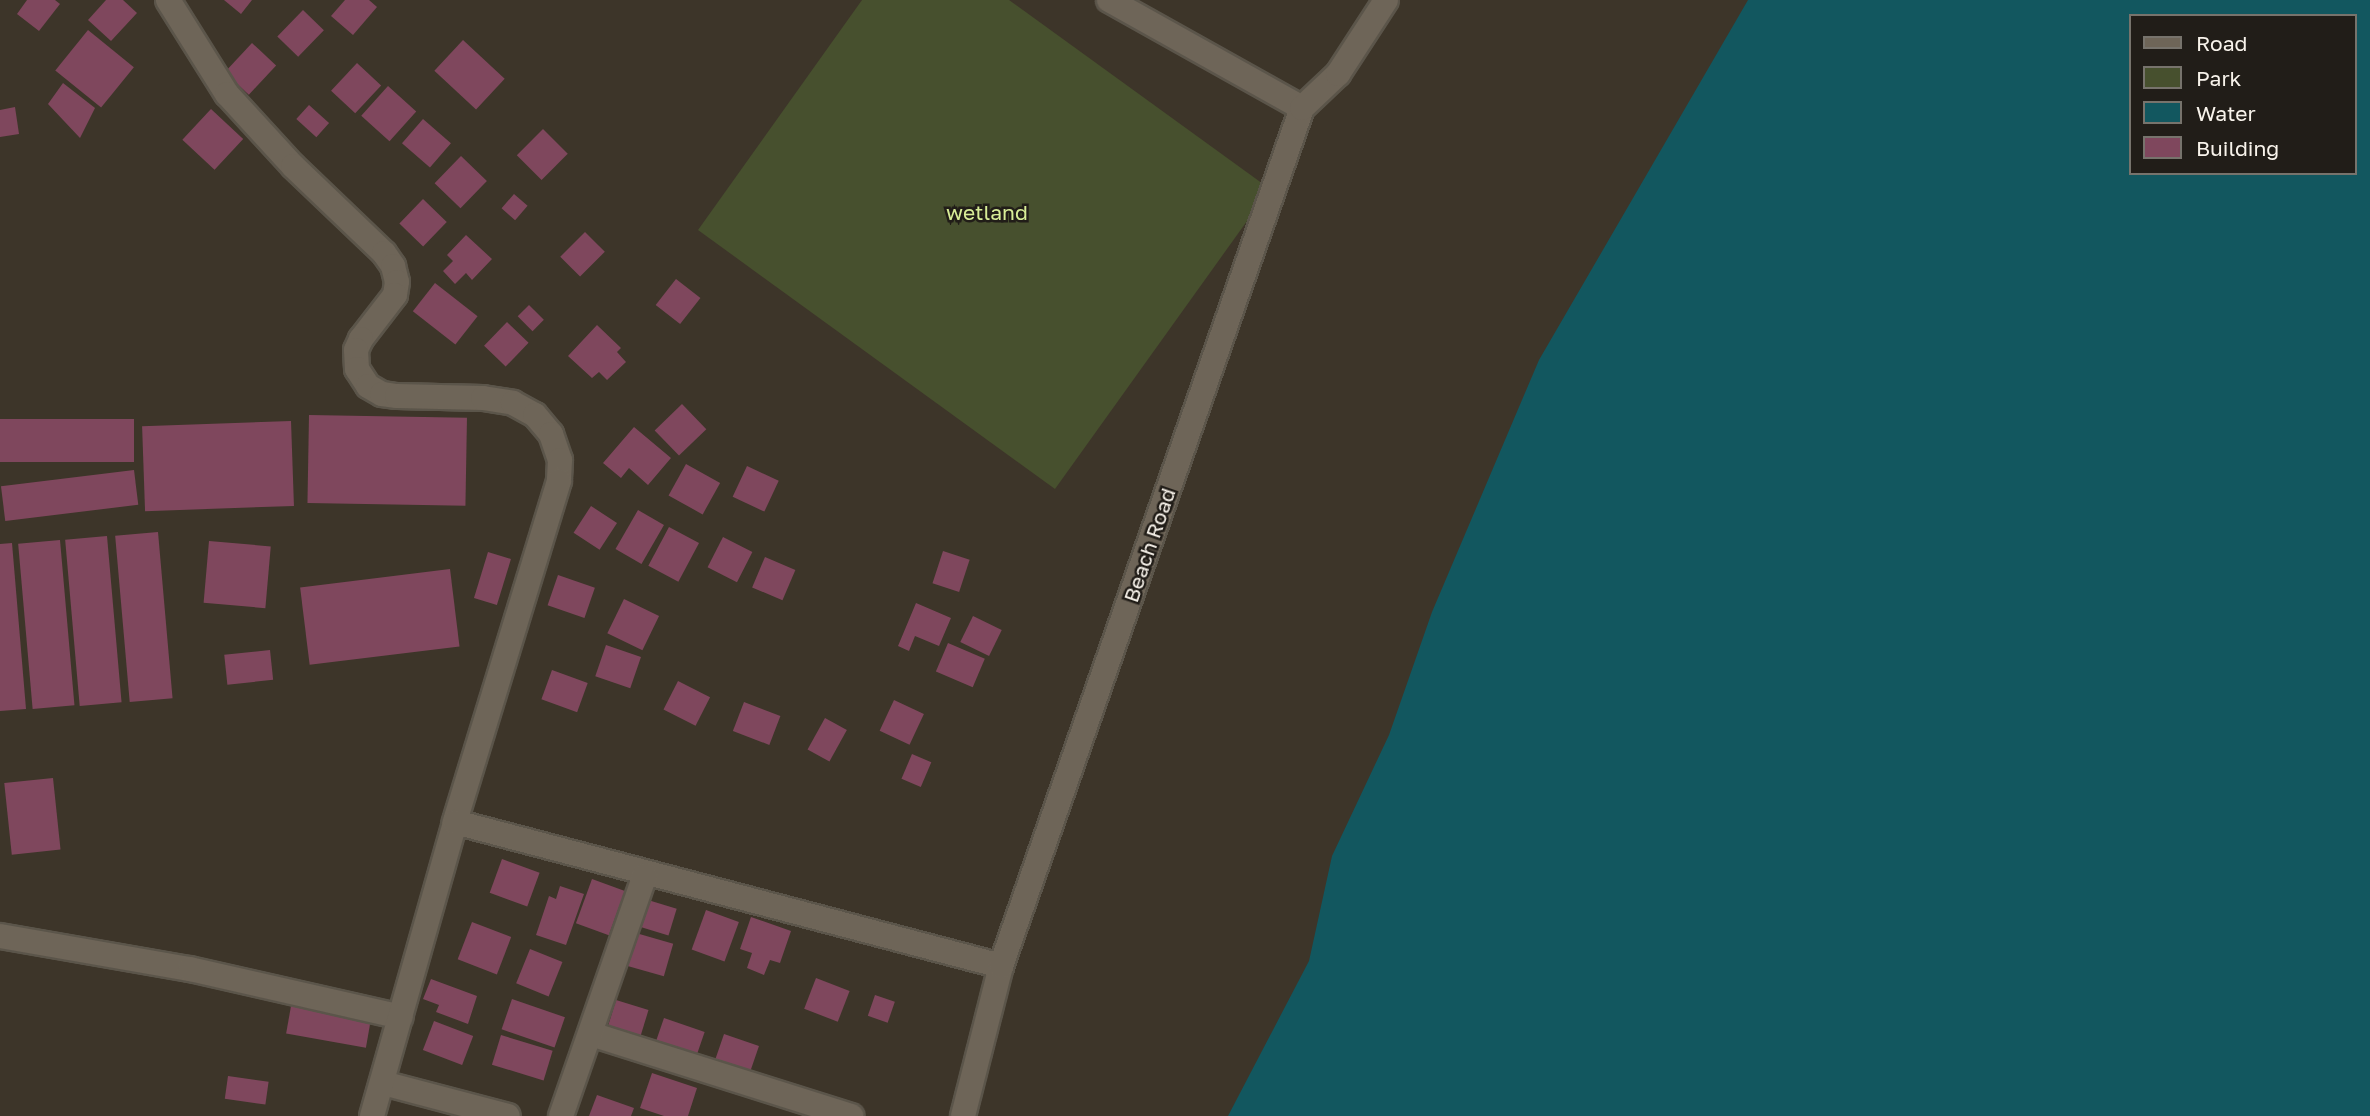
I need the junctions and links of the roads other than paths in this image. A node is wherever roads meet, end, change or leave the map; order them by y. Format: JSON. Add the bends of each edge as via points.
{"nodes":[{"id":1,"x":168,"y":0,"type":"edge"},
{"id":2,"x":1109,"y":0,"type":"edge"},
{"id":3,"x":1386,"y":0,"type":"edge"},
{"id":4,"x":1302,"y":108,"type":"junction"},
{"id":5,"x":455,"y":822,"type":"junction"},
{"id":6,"x":646,"y":874,"type":"junction"},
{"id":7,"x":0,"y":936,"type":"edge"},
{"id":8,"x":1001,"y":966,"type":"junction"},
{"id":9,"x":401,"y":1017,"type":"junction"},
{"id":10,"x":591,"y":1034,"type":"junction"},
{"id":11,"x":383,"y":1083,"type":"junction"},
{"id":12,"x":372,"y":1116,"type":"edge"},
{"id":13,"x":508,"y":1116,"type":"edge"},
{"id":14,"x":561,"y":1116,"type":"edge"},
{"id":15,"x":850,"y":1116,"type":"edge"},
{"id":16,"x":962,"y":1116,"type":"edge"}],
"edges":[{"from":1,"to":5,"type":"street","via":[[227,94],[393,266],[395,295],[356,351],[357,369],[368,386],[397,396],[513,402],[535,415],[551,434],[560,460],[559,481]]},
{"from":2,"to":4,"type":"street"},
{"from":3,"to":4,"type":"street","name":"Beach Road","via":[[1338,74]]},
{"from":4,"to":8,"type":"street","name":"Beach Road"},
{"from":5,"to":6,"type":"street"},
{"from":5,"to":9,"type":"street"},
{"from":6,"to":8,"type":"street"},
{"from":6,"to":10,"type":"street"},
{"from":7,"to":9,"type":"street","via":[[190,969]]},
{"from":8,"to":16,"type":"street","name":"Beach Road"},
{"from":9,"to":11,"type":"street"},
{"from":10,"to":14,"type":"street"},
{"from":10,"to":15,"type":"street"},
{"from":11,"to":12,"type":"street"},
{"from":11,"to":13,"type":"street"}]}
